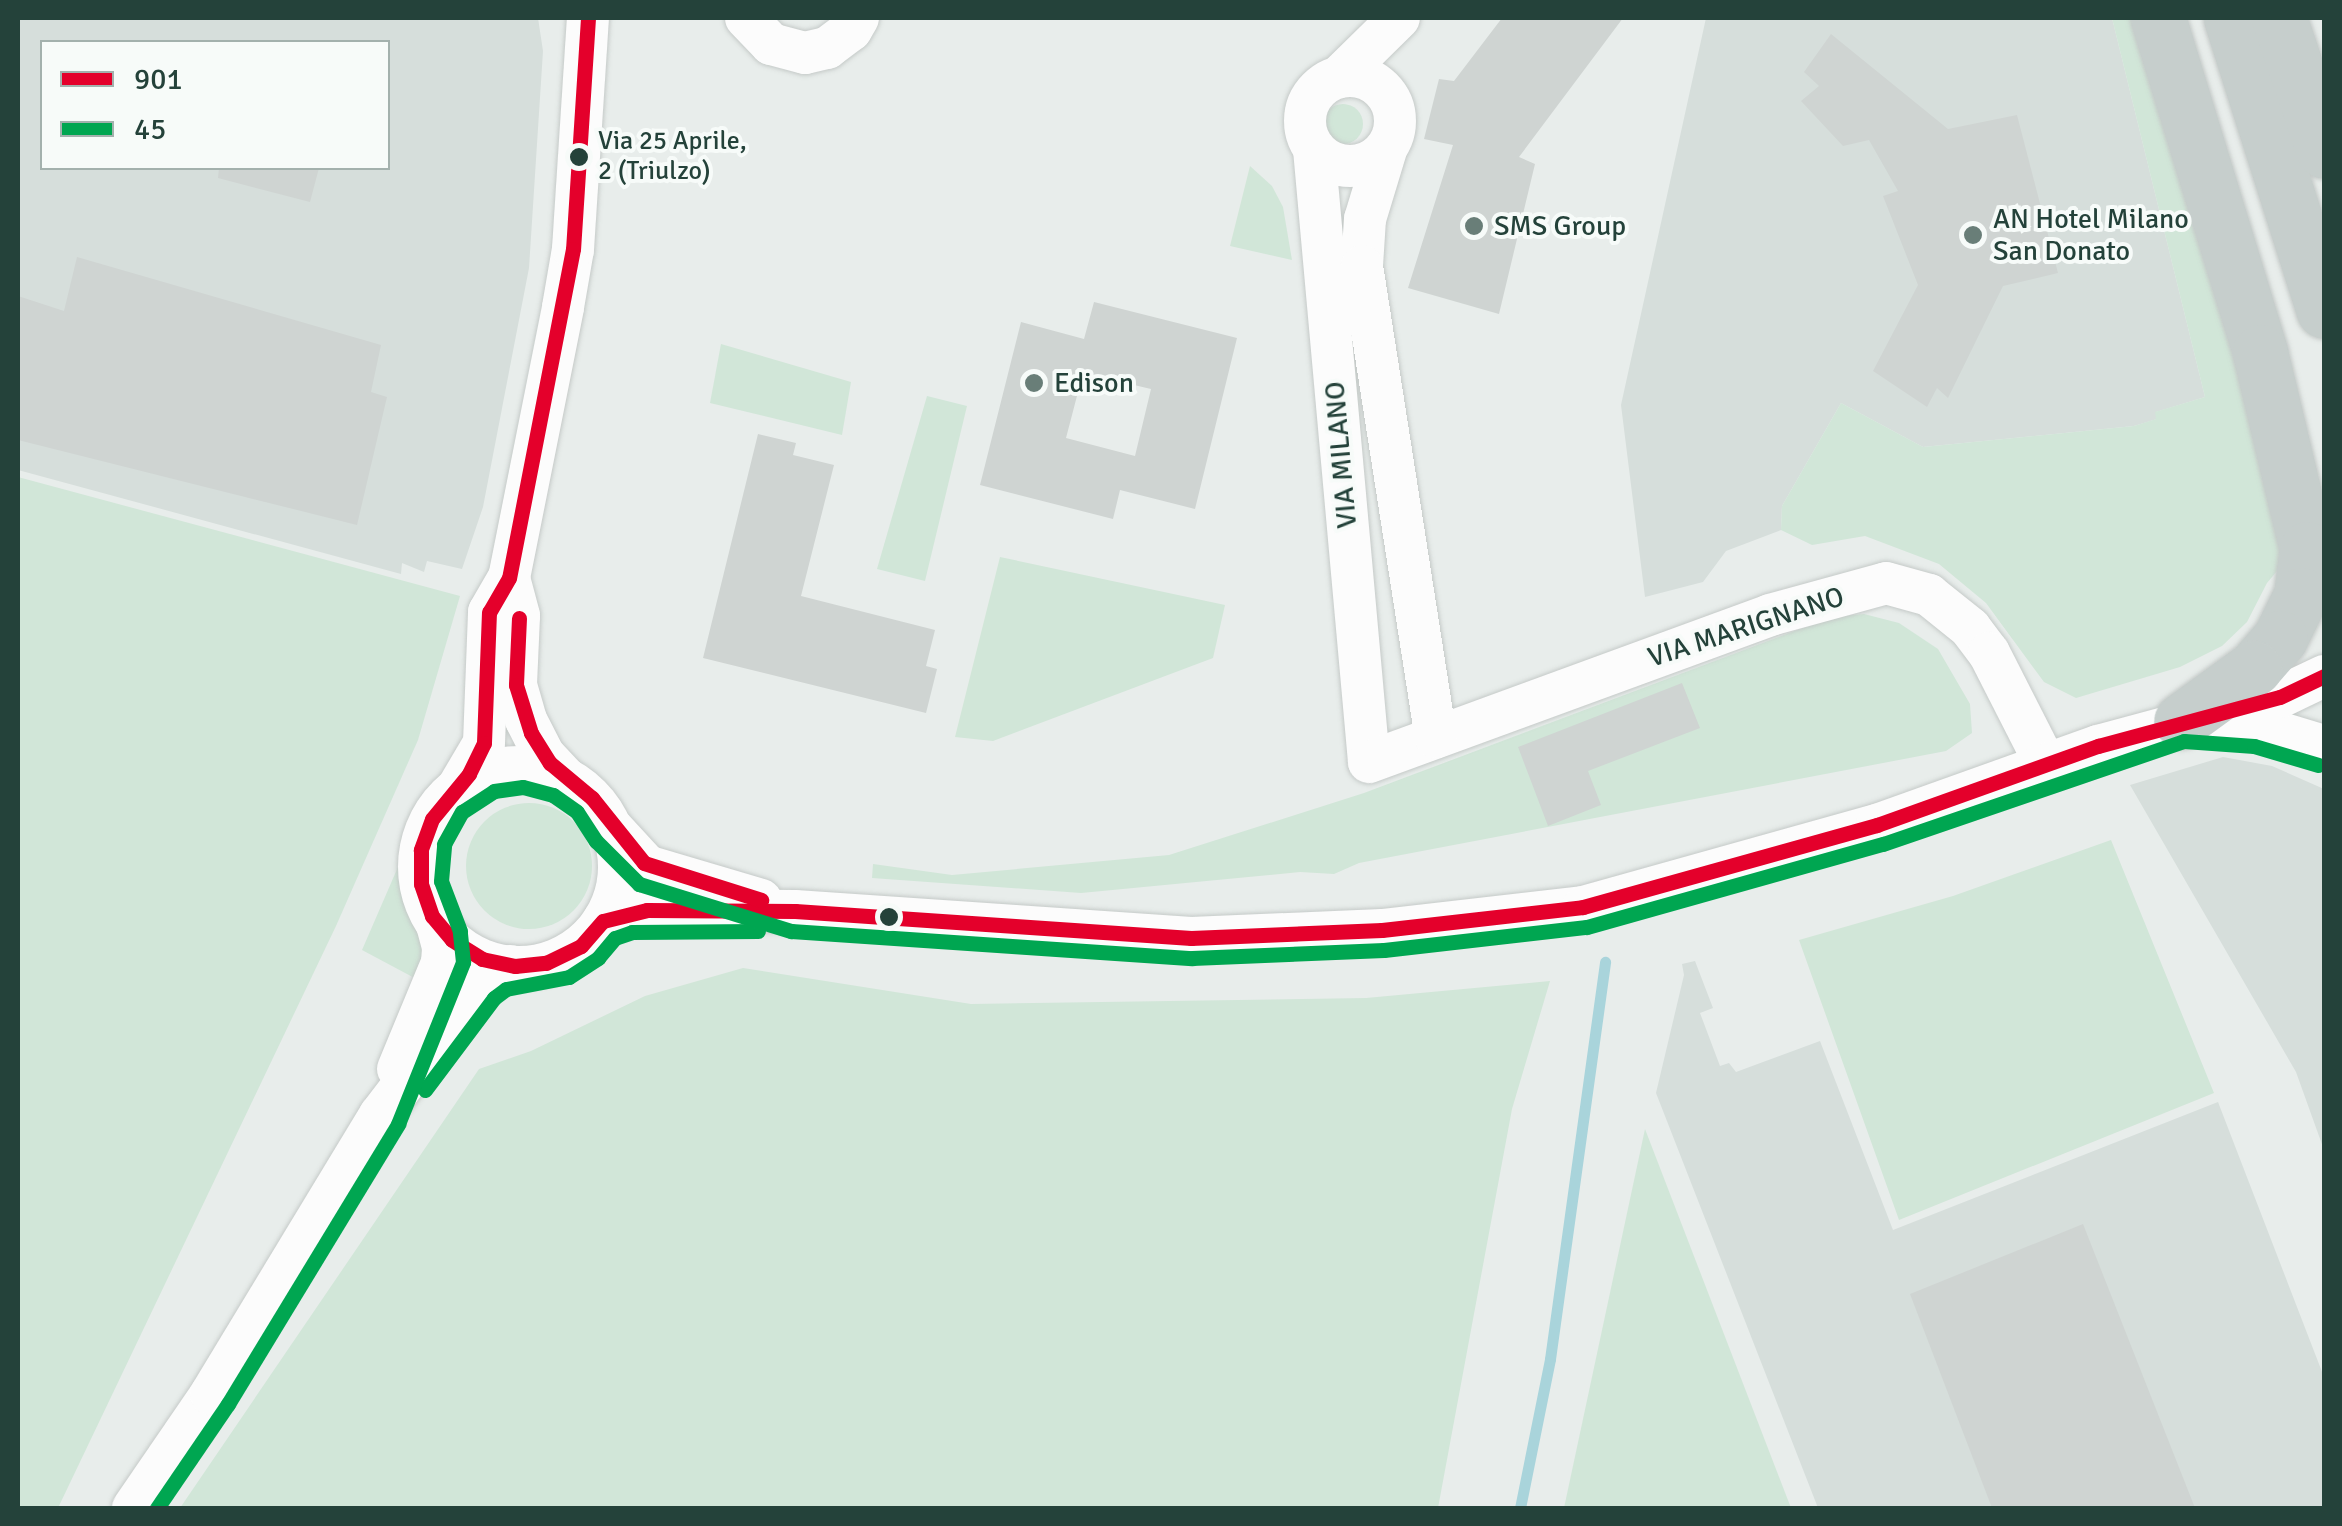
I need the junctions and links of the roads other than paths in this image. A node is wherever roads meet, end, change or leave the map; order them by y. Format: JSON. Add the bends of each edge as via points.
{"nodes":[{"id":1,"x":588,"y":18,"type":"edge"},
{"id":2,"x":746,"y":18,"type":"edge"},
{"id":3,"x":858,"y":18,"type":"edge"},
{"id":4,"x":1399,"y":18,"type":"edge"},
{"id":5,"x":1411,"y":18,"type":"edge"},
{"id":6,"x":2158,"y":18,"type":"edge"},
{"id":7,"x":2231,"y":18,"type":"edge"},
{"id":8,"x":2279,"y":18,"type":"edge"},
{"id":9,"x":1339,"y":77,"type":"junction"},
{"id":10,"x":1390,"y":98,"type":"junction"},
{"id":11,"x":1314,"y":148,"type":"junction"},
{"id":12,"x":1386,"y":150,"type":"junction"},
{"id":13,"x":2324,"y":151,"type":"edge"},
{"id":14,"x":2324,"y":311,"type":"edge"},
{"id":15,"x":2260,"y":352,"type":"junction"},
{"id":16,"x":2324,"y":492,"type":"edge"},
{"id":17,"x":509,"y":578,"type":"junction"},
{"id":18,"x":2324,"y":676,"type":"edge"},
{"id":19,"x":2181,"y":720,"type":"junction"},
{"id":20,"x":1436,"y":737,"type":"junction"},
{"id":21,"x":2324,"y":746,"type":"edge"},
{"id":22,"x":1368,"y":762,"type":"joint"},
{"id":23,"x":2046,"y":765,"type":"junction"},
{"id":24,"x":566,"y":779,"type":"junction"},
{"id":25,"x":457,"y":789,"type":"junction"},
{"id":26,"x":611,"y":827,"type":"junction"},
{"id":27,"x":795,"y":911,"type":"junction"},
{"id":28,"x":436,"y":920,"type":"junction"},
{"id":29,"x":604,"y":921,"type":"junction"},
{"id":30,"x":510,"y":966,"type":"junction"},
{"id":31,"x":380,"y":1115,"type":"junction"},
{"id":32,"x":133,"y":1508,"type":"edge"}],
"edges":[{"from":1,"to":17,"type":"street","via":[[573,249]]},
{"from":2,"to":3,"type":"street","via":[[771,44],[806,52],[827,48]]},
{"from":4,"to":9,"type":"street"},
{"from":5,"to":10,"type":"street","name":"VIA MILANO"},
{"from":6,"to":15,"type":"highway"},
{"from":7,"to":14,"type":"highway"},
{"from":8,"to":13,"type":"highway"},
{"from":9,"to":10,"type":"street","via":[[1366,78]]},
{"from":9,"to":11,"type":"street","name":"VIA MILANO","via":[[1320,87],[1306,110]]},
{"from":10,"to":12,"type":"street","name":"VIA MILANO","via":[[1395,129]]},
{"from":11,"to":12,"type":"street","via":[[1352,167]]},
{"from":11,"to":22,"type":"street","name":"VIA MILANO"},
{"from":12,"to":20,"type":"street","name":"VIA MILANO","via":[[1364,220],[1362,266]]},
{"from":15,"to":16,"type":"highway"},
{"from":15,"to":19,"type":"highway","via":[[2307,549],[2301,596],[2280,638],[2254,668]]},
{"from":17,"to":24,"type":"street","via":[[519,616],[516,685],[543,754]]},
{"from":17,"to":25,"type":"street","via":[[490,612],[484,743]]},
{"from":18,"to":19,"type":"street","via":[[2280,697]]},
{"from":19,"to":21,"type":"street","via":[[2258,726]]},
{"from":19,"to":23,"type":"street"},
{"from":20,"to":22,"type":"street","name":"VIA MARIGNANO"},
{"from":20,"to":23,"type":"street","name":"VIA MARIGNANO","via":[[1770,615],[1886,583],[1929,595],[1970,628]]},
{"from":23,"to":27,"type":"street","via":[[1824,841],[1583,907],[1382,930],[1191,938]]},
{"from":24,"to":25,"type":"street","via":[[510,767]]},
{"from":24,"to":26,"type":"street","via":[[592,798]]},
{"from":25,"to":28,"type":"street","via":[[432,819],[420,850],[421,884]]},
{"from":26,"to":27,"type":"street","via":[[652,868]]},
{"from":26,"to":29,"type":"street","via":[[619,870]]},
{"from":27,"to":29,"type":"street","via":[[646,910]]},
{"from":28,"to":30,"type":"street","via":[[468,952]]},
{"from":28,"to":31,"type":"street","via":[[442,962]]},
{"from":29,"to":30,"type":"street","via":[[561,958]]},
{"from":30,"to":31,"type":"street","via":[[480,984]]},
{"from":31,"to":32,"type":"street","via":[[212,1394]]}]}
